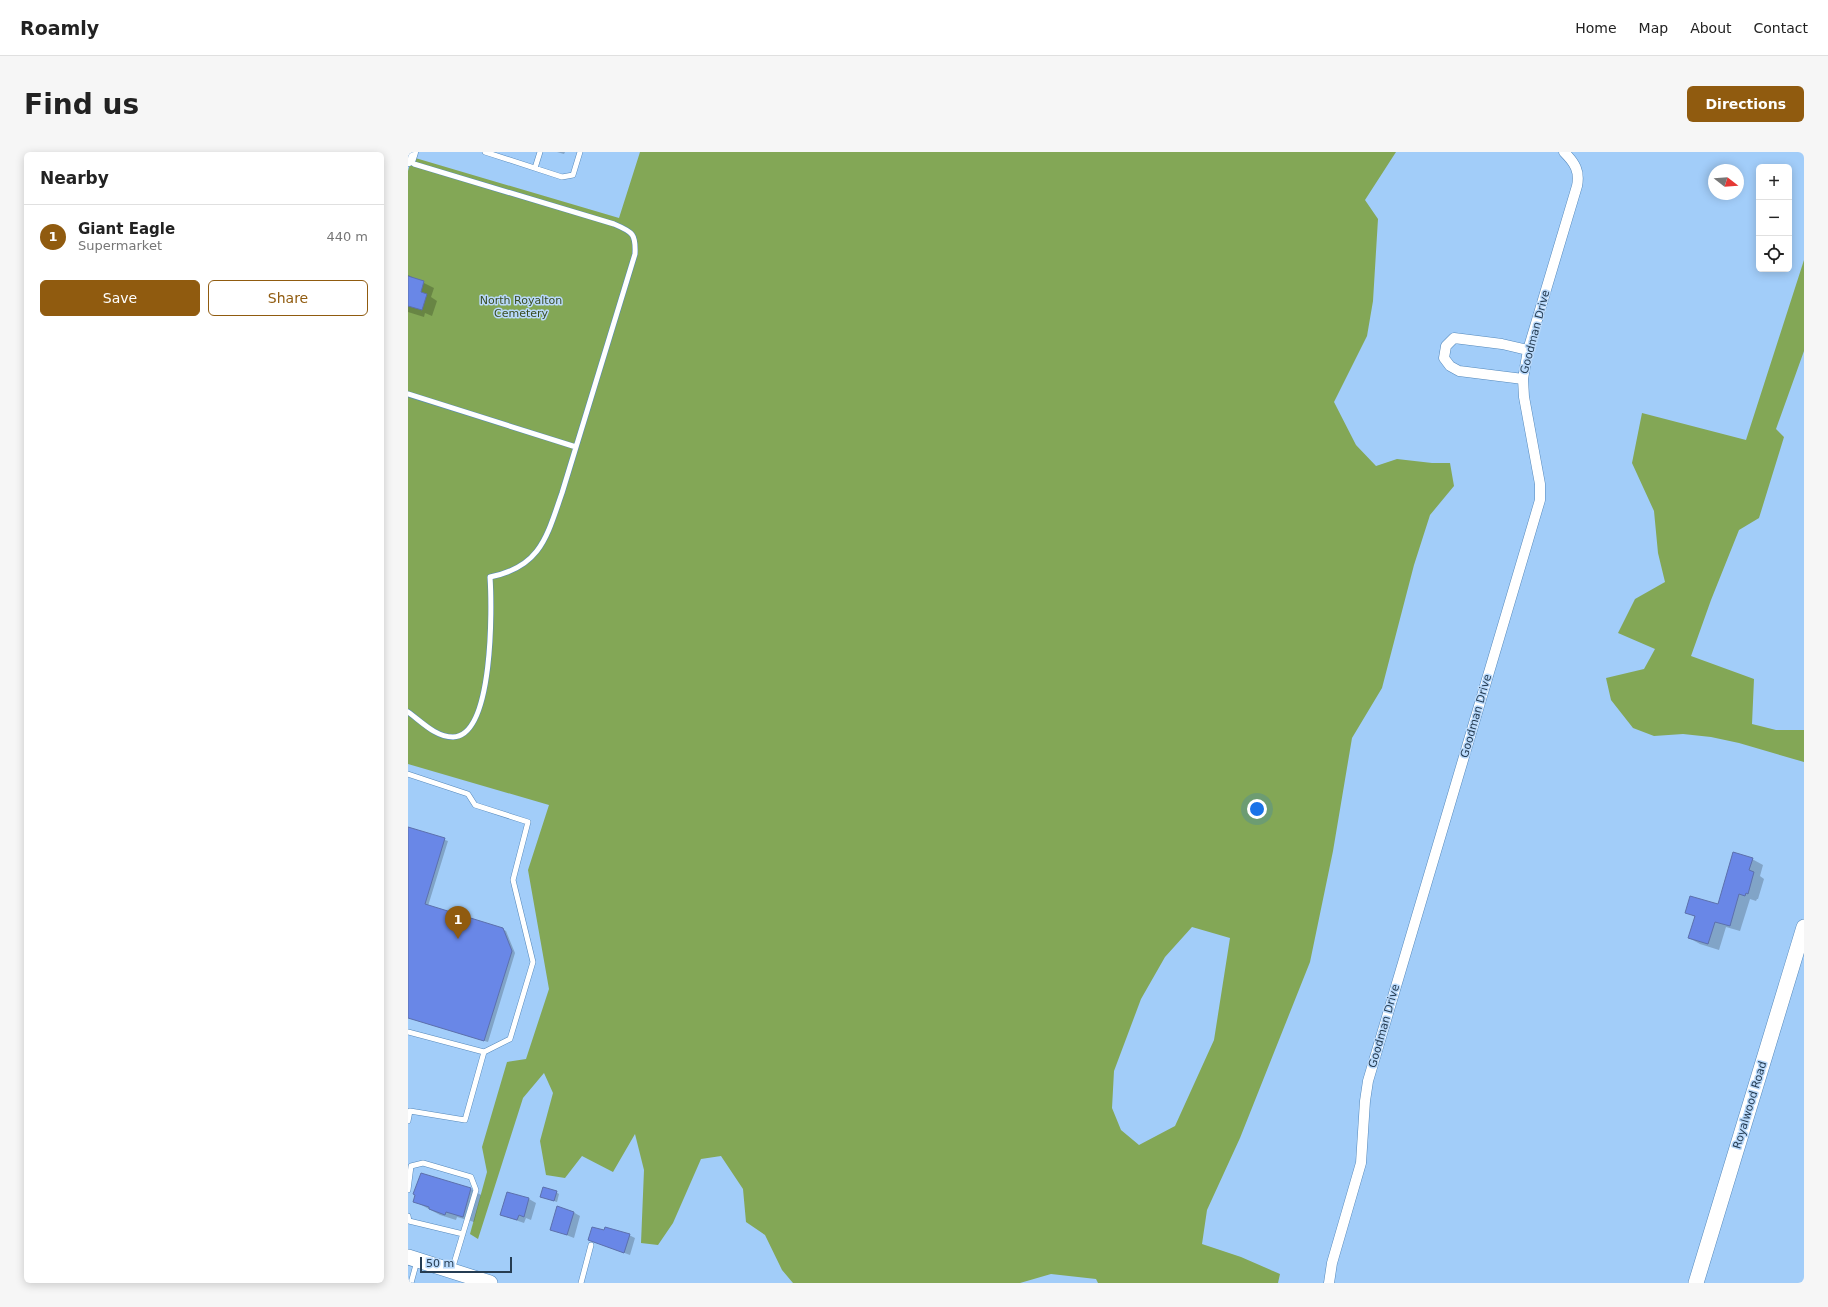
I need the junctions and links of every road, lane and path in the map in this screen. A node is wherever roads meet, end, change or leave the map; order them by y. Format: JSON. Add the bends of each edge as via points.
{"nodes":[{"id":1,"x":485,"y":152,"type":"edge"},
{"id":2,"x":540,"y":152,"type":"edge"},
{"id":3,"x":580,"y":152,"type":"edge"},
{"id":4,"x":1564,"y":152,"type":"edge"},
{"id":5,"x":410,"y":158,"type":"edge"},
{"id":6,"x":536,"y":168,"type":"junction"},
{"id":7,"x":1528,"y":350,"type":"junction"},
{"id":8,"x":1523,"y":379,"type":"junction"},
{"id":9,"x":408,"y":394,"type":"edge"},
{"id":10,"x":576,"y":447,"type":"junction"},
{"id":11,"x":408,"y":712,"type":"edge"},
{"id":12,"x":408,"y":774,"type":"edge"},
{"id":13,"x":1804,"y":927,"type":"edge"},
{"id":14,"x":408,"y":1032,"type":"edge"},
{"id":15,"x":484,"y":1052,"type":"junction"},
{"id":16,"x":409,"y":1111,"type":"edge"},
{"id":17,"x":408,"y":1121,"type":"edge"},
{"id":18,"x":408,"y":1190,"type":"edge"},
{"id":19,"x":408,"y":1216,"type":"edge"},
{"id":20,"x":463,"y":1234,"type":"junction"},
{"id":21,"x":592,"y":1245,"type":"dead end"},
{"id":22,"x":413,"y":1259,"type":"edge"},
{"id":23,"x":451,"y":1271,"type":"junction"},
{"id":24,"x":411,"y":1283,"type":"edge"},
{"id":25,"x":490,"y":1283,"type":"edge"},
{"id":26,"x":581,"y":1283,"type":"edge"},
{"id":27,"x":1329,"y":1283,"type":"edge"},
{"id":28,"x":1696,"y":1283,"type":"edge"}],
"edges":[{"from":1,"to":6,"type":"lane"},
{"from":2,"to":6,"type":"lane"},
{"from":3,"to":6,"type":"lane","via":[[573,175],[562,176]]},
{"from":4,"to":7,"type":"street","name":"Goodman Drive","via":[[1574,161],[1579,175],[1577,186]]},
{"from":5,"to":10,"type":"lane","via":[[614,224],[630,232],[636,240],[635,254]]},
{"from":7,"to":8,"type":"street","name":"Goodman Drive"},
{"from":7,"to":8,"type":"street","via":[[1454,338],[1446,346],[1444,358],[1450,366],[1459,371]]},
{"from":8,"to":27,"type":"street","name":"Goodman Drive","via":[[1540,484],[1540,500],[1368,1081],[1361,1163],[1332,1263]]},
{"from":9,"to":10,"type":"lane"},
{"from":10,"to":11,"type":"lane","via":[[551,524],[540,548],[529,561],[507,574],[490,578],[490,651],[477,717],[461,735],[452,737],[434,731]]},
{"from":12,"to":15,"type":"lane","via":[[468,794],[475,805],[528,822],[513,880],[534,962],[510,1039]]},
{"from":13,"to":28,"type":"street","name":"Royalwood Road"},
{"from":14,"to":15,"type":"lane"},
{"from":15,"to":16,"type":"lane","via":[[465,1120]]},
{"from":16,"to":17,"type":"lane"},
{"from":18,"to":20,"type":"lane","via":[[411,1166],[423,1163],[471,1177],[476,1190]]},
{"from":19,"to":20,"type":"lane","via":[[409,1221]]},
{"from":20,"to":23,"type":"lane"},
{"from":21,"to":26,"type":"lane"},
{"from":22,"to":23,"type":"street"},
{"from":22,"to":24,"type":"lane"},
{"from":23,"to":25,"type":"street"}]}
